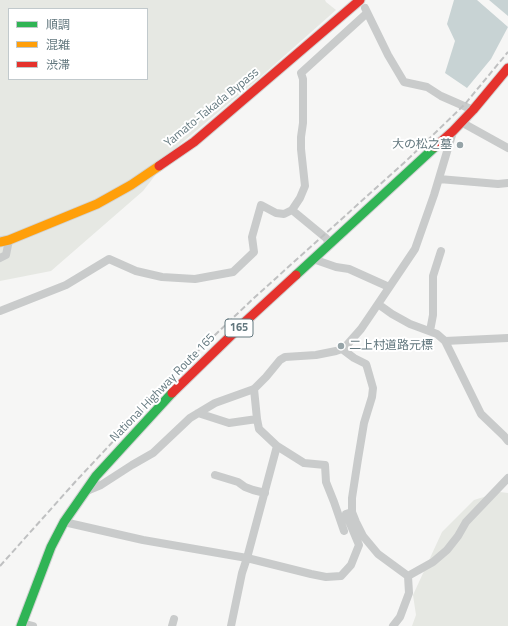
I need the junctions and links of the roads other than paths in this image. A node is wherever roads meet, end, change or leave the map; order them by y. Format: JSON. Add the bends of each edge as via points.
{"nodes":[{"id":1,"x":361,"y":0,"type":"edge"},
{"id":2,"x":367,"y":13,"type":"junction"},
{"id":3,"x":508,"y":68,"type":"edge"},
{"id":4,"x":473,"y":110,"type":"junction"},
{"id":5,"x":462,"y":122,"type":"junction"},
{"id":6,"x":453,"y":131,"type":"junction"},
{"id":7,"x":508,"y":148,"type":"edge"},
{"id":8,"x":439,"y":179,"type":"junction"},
{"id":9,"x":508,"y":183,"type":"edge"},
{"id":10,"x":292,"y":210,"type":"junction"},
{"id":11,"x":4,"y":241,"type":"edge"},
{"id":12,"x":330,"y":244,"type":"junction"},
{"id":13,"x":441,"y":251,"type":"dead end"},
{"id":14,"x":0,"y":258,"type":"edge"},
{"id":15,"x":313,"y":259,"type":"junction"},
{"id":16,"x":389,"y":287,"type":"junction"},
{"id":17,"x":378,"y":304,"type":"junction"},
{"id":18,"x":0,"y":311,"type":"edge"},
{"id":19,"x":430,"y":332,"type":"junction"},
{"id":20,"x":508,"y":338,"type":"edge"},
{"id":21,"x":445,"y":341,"type":"junction"},
{"id":22,"x":342,"y":349,"type":"junction"},
{"id":23,"x":254,"y":389,"type":"junction"},
{"id":24,"x":198,"y":413,"type":"junction"},
{"id":25,"x":256,"y":419,"type":"junction"},
{"id":26,"x":508,"y":441,"type":"edge"},
{"id":27,"x":277,"y":446,"type":"junction"},
{"id":28,"x":215,"y":475,"type":"dead end"},
{"id":29,"x":508,"y":478,"type":"edge"},
{"id":30,"x":85,"y":492,"type":"junction"},
{"id":31,"x":265,"y":493,"type":"junction"},
{"id":32,"x":352,"y":512,"type":"junction"},
{"id":33,"x":64,"y":522,"type":"junction"},
{"id":34,"x":344,"y":531,"type":"dead end"},
{"id":35,"x":247,"y":558,"type":"junction"},
{"id":36,"x":408,"y":576,"type":"junction"},
{"id":37,"x":21,"y":624,"type":"edge"},
{"id":38,"x":32,"y":626,"type":"edge"},
{"id":39,"x":231,"y":626,"type":"edge"},
{"id":40,"x":393,"y":626,"type":"edge"}],
"edges":[{"from":1,"to":2,"type":"street"},
{"from":1,"to":11,"type":"highway","name":"Yamato-Takada Bypass","via":[[194,142],[137,181],[97,204]]},
{"from":2,"to":4,"type":"street","via":[[404,82],[427,87]]},
{"from":2,"to":10,"type":"street","via":[[300,73],[303,79],[301,150],[305,186]]},
{"from":3,"to":4,"type":"highway","name":"National Highway Route 165","number":"165"},
{"from":4,"to":5,"type":"highway","name":"National Highway Route 165","number":"165"},
{"from":5,"to":6,"type":"highway","name":"National Highway Route 165","number":"165"},
{"from":5,"to":7,"type":"street"},
{"from":6,"to":8,"type":"street"},
{"from":6,"to":12,"type":"highway","name":"National Highway Route 165","number":"165"},
{"from":8,"to":9,"type":"street"},
{"from":8,"to":16,"type":"street","via":[[415,249]]},
{"from":10,"to":12,"type":"street"},
{"from":10,"to":18,"type":"street","via":[[284,214],[276,213],[260,205],[252,237],[254,252],[233,272],[195,278],[162,277],[136,271],[109,259],[66,286]]},
{"from":11,"to":14,"type":"street","via":[[6,255]]},
{"from":12,"to":15,"type":"highway","name":"National Highway Route 165","number":"165"},
{"from":13,"to":19,"type":"street","via":[[433,276],[433,315]]},
{"from":15,"to":16,"type":"street","via":[[349,269]]},
{"from":15,"to":30,"type":"highway","name":"National Highway Route 165","number":"165","via":[[175,390],[96,476]]},
{"from":16,"to":17,"type":"street"},
{"from":17,"to":19,"type":"street","via":[[410,324]]},
{"from":17,"to":22,"type":"street","via":[[361,329]]},
{"from":19,"to":21,"type":"street"},
{"from":20,"to":21,"type":"street"},
{"from":21,"to":26,"type":"street","via":[[481,414]]},
{"from":22,"to":23,"type":"street","via":[[316,355],[285,357]]},
{"from":22,"to":32,"type":"street","via":[[366,364],[372,388],[358,459]]},
{"from":23,"to":24,"type":"street","via":[[215,403]]},
{"from":23,"to":25,"type":"street"},
{"from":24,"to":25,"type":"street","via":[[230,423]]},
{"from":24,"to":30,"type":"street","via":[[153,453]]},
{"from":25,"to":27,"type":"street","via":[[259,429]]},
{"from":27,"to":31,"type":"street"},
{"from":27,"to":34,"type":"street","via":[[304,463],[325,465],[326,482]]},
{"from":28,"to":31,"type":"street"},
{"from":29,"to":36,"type":"street","via":[[466,522],[446,550],[433,562]]},
{"from":30,"to":33,"type":"highway","name":"National Highway Route 165","number":"165"},
{"from":31,"to":35,"type":"street"},
{"from":32,"to":35,"type":"street","via":[[346,514],[359,546],[351,565],[342,576],[326,577]]},
{"from":32,"to":36,"type":"street","via":[[363,536],[378,554]]},
{"from":33,"to":35,"type":"street","via":[[144,540]]},
{"from":33,"to":37,"type":"highway","name":"National Highway Route 165","number":"165"},
{"from":35,"to":39,"type":"street"},
{"from":36,"to":40,"type":"street","via":[[408,593],[400,617]]},
{"from":37,"to":38,"type":"street"}]}
